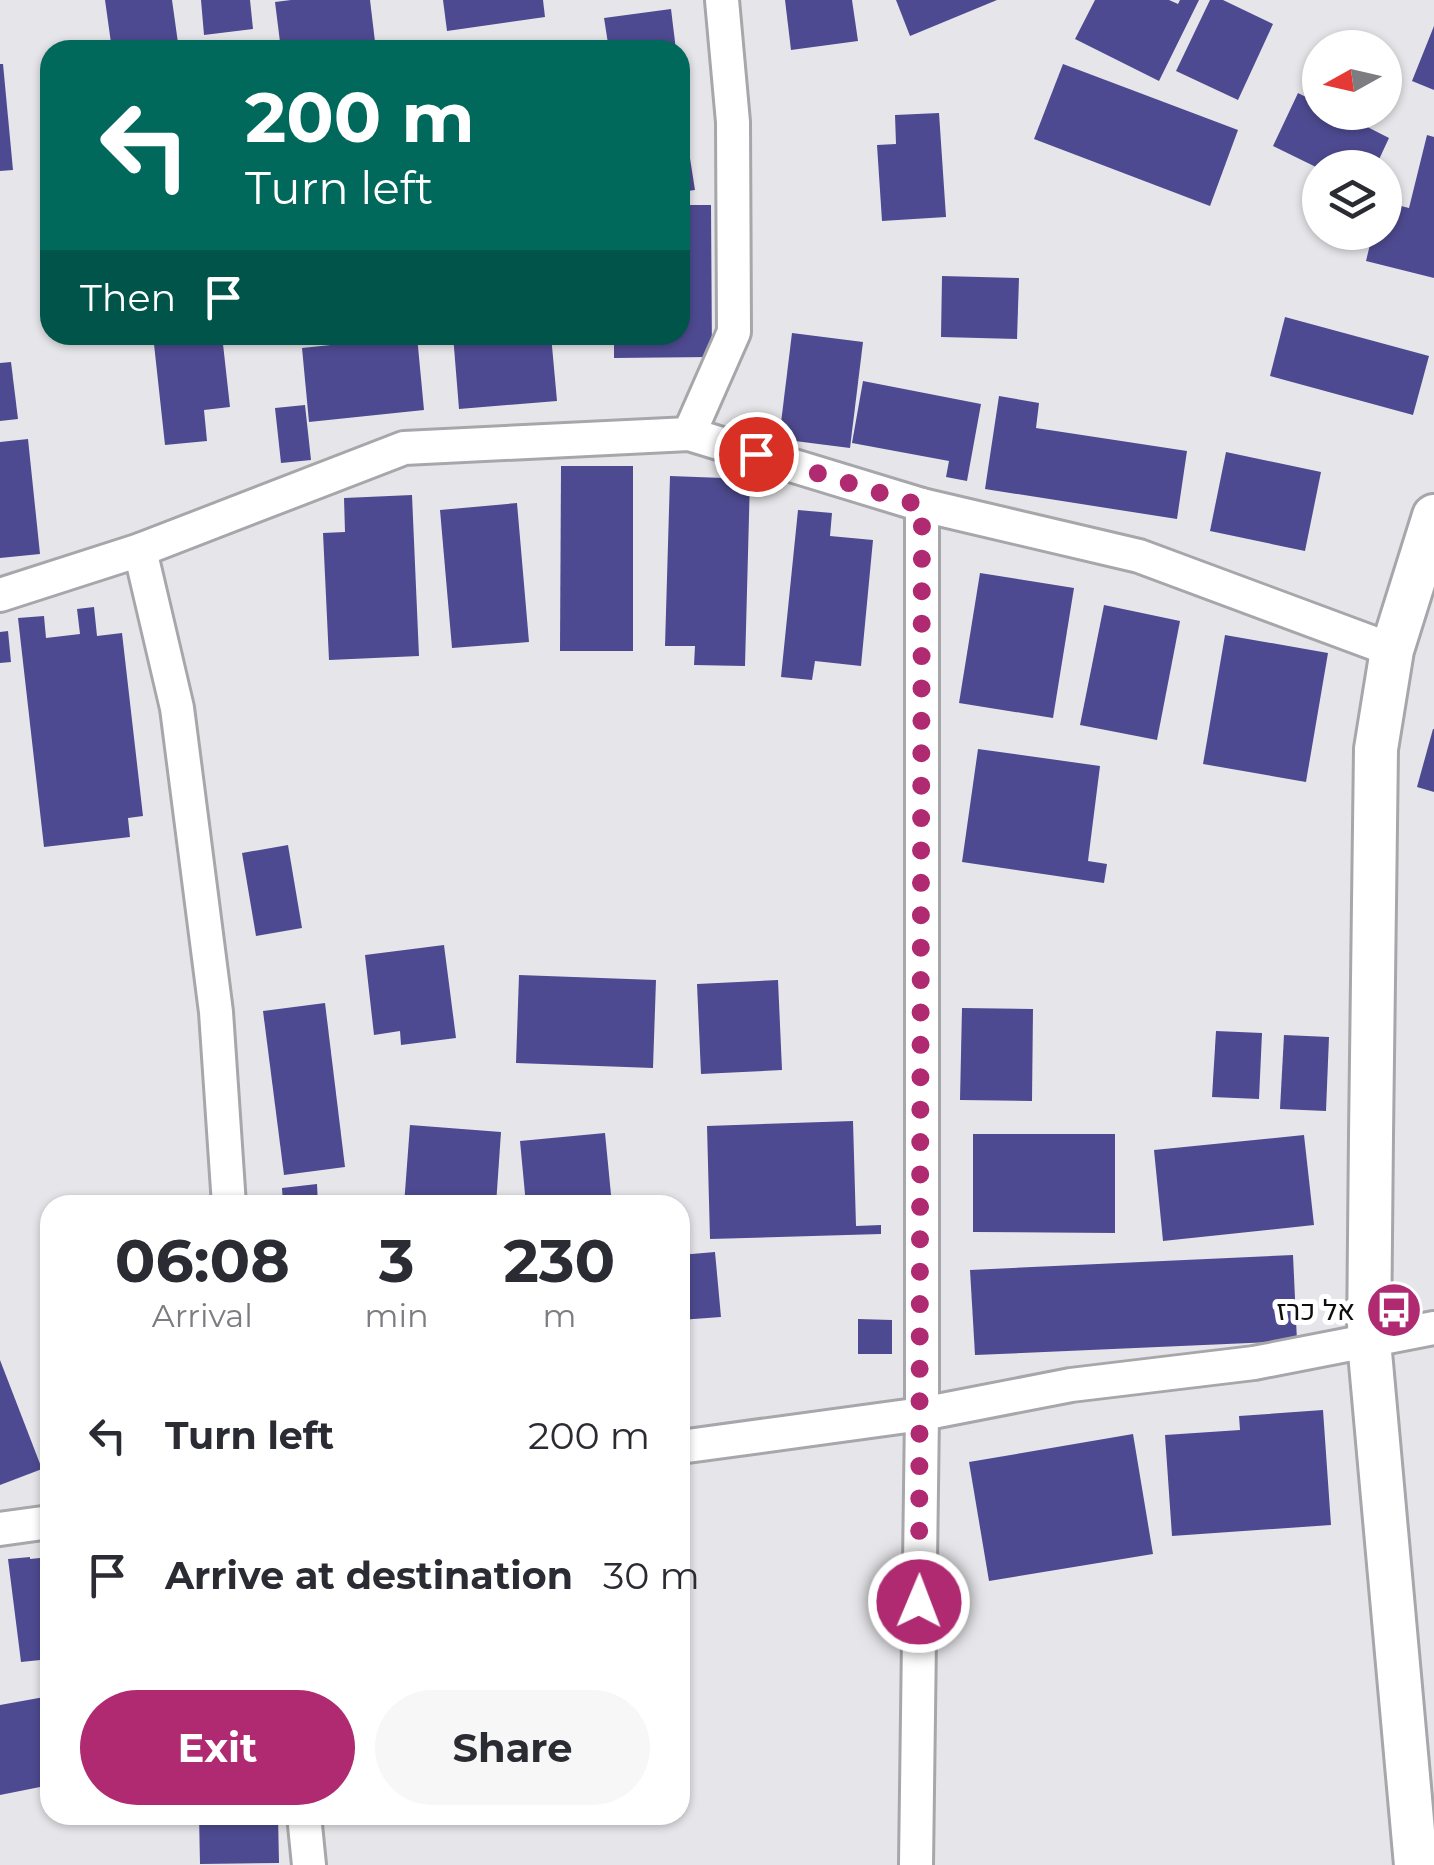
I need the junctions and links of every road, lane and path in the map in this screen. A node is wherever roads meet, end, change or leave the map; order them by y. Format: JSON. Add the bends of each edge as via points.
{"nodes":[{"id":1,"x":722,"y":0,"type":"edge"},
{"id":2,"x":689,"y":434,"type":"junction"},
{"id":3,"x":922,"y":506,"type":"junction"},
{"id":4,"x":1434,"y":516,"type":"edge"},
{"id":5,"x":140,"y":550,"type":"junction"},
{"id":6,"x":0,"y":595,"type":"edge"},
{"id":7,"x":1392,"y":650,"type":"junction"},
{"id":8,"x":227,"y":1195,"type":"edge"},
{"id":9,"x":1434,"y":1328,"type":"edge"},
{"id":10,"x":1368,"y":1341,"type":"junction"},
{"id":11,"x":922,"y":1414,"type":"junction"},
{"id":12,"x":690,"y":1447,"type":"edge"},
{"id":13,"x":40,"y":1523,"type":"edge"},
{"id":14,"x":0,"y":1529,"type":"edge"},
{"id":15,"x":305,"y":1825,"type":"edge"},
{"id":16,"x":309,"y":1865,"type":"edge"},
{"id":17,"x":916,"y":1865,"type":"edge"},
{"id":18,"x":1416,"y":1865,"type":"edge"}],
"edges":[{"from":1,"to":2,"type":"street","via":[[733,122],[734,332]]},
{"from":2,"to":3,"type":"street"},
{"from":2,"to":5,"type":"street","via":[[404,448]]},
{"from":3,"to":7,"type":"street","via":[[1139,556]]},
{"from":3,"to":11,"type":"street"},
{"from":4,"to":7,"type":"street"},
{"from":5,"to":6,"type":"street"},
{"from":5,"to":8,"type":"street","via":[[177,708],[216,1012]]},
{"from":7,"to":10,"type":"street","via":[[1376,749]]},
{"from":9,"to":10,"type":"street"},
{"from":10,"to":11,"type":"street"},
{"from":10,"to":18,"type":"street"},
{"from":11,"to":12,"type":"street"},
{"from":11,"to":17,"type":"street"},
{"from":13,"to":14,"type":"street"},
{"from":15,"to":16,"type":"street"}]}
